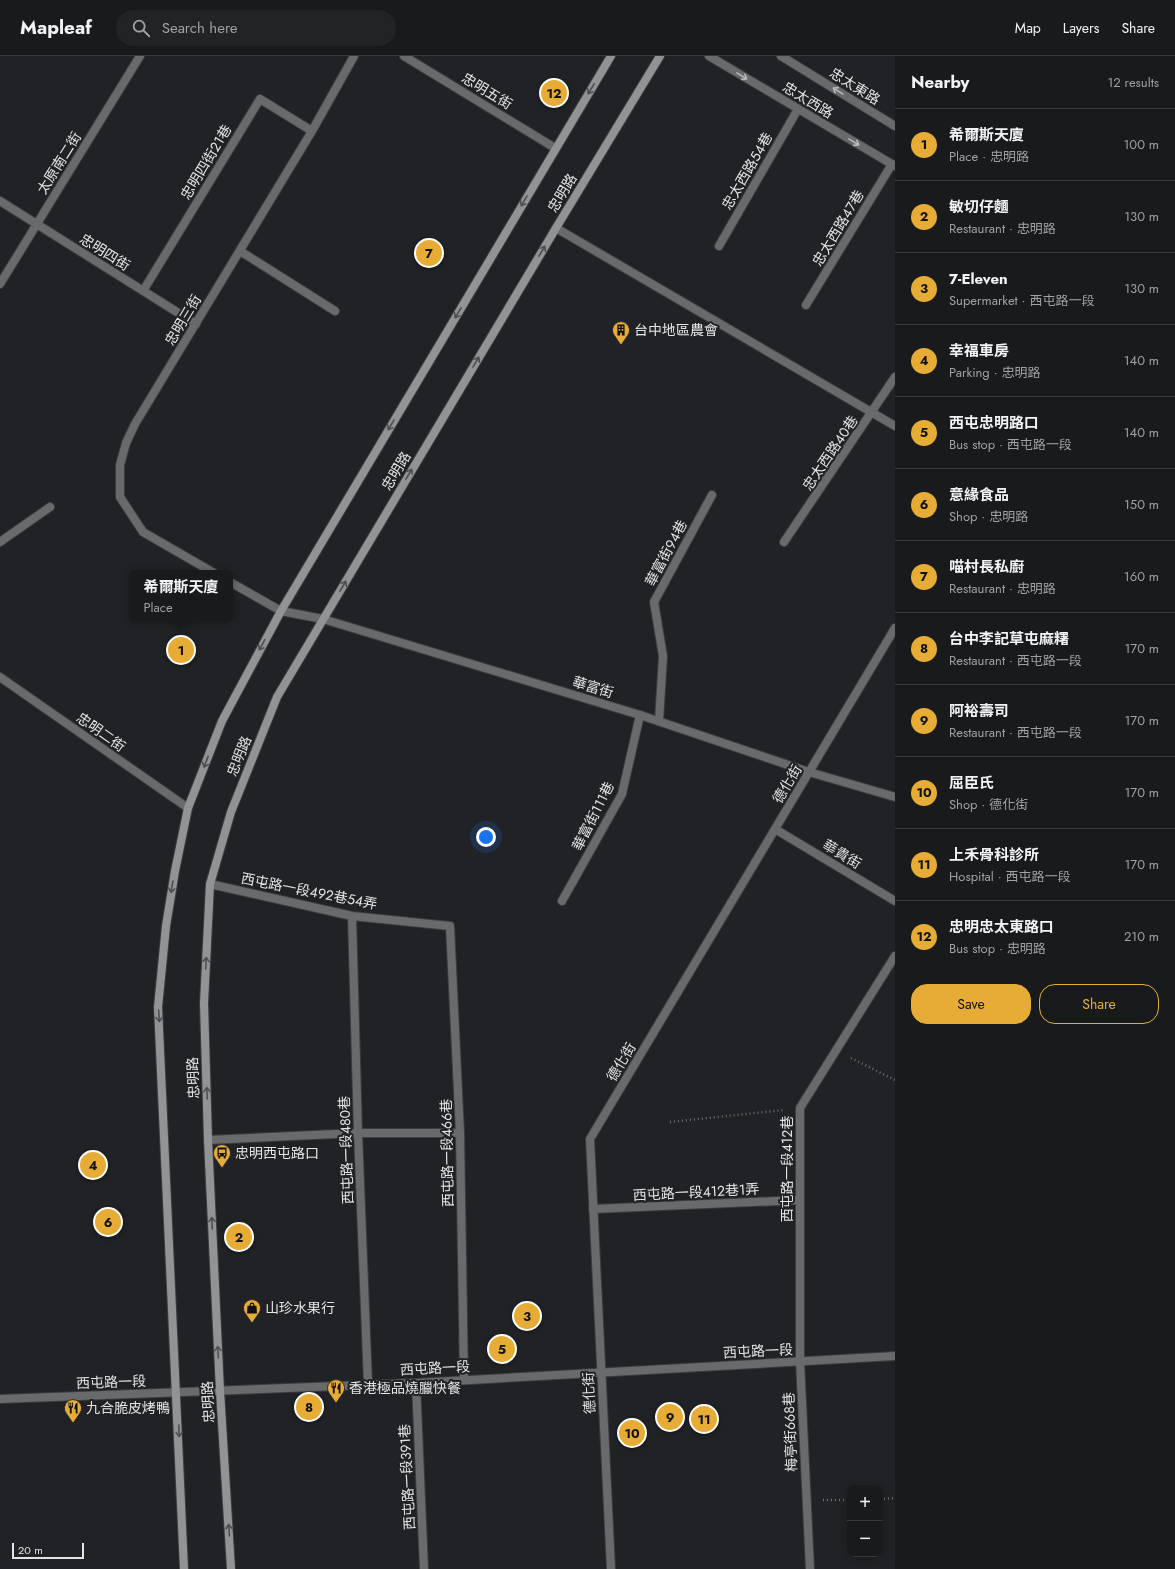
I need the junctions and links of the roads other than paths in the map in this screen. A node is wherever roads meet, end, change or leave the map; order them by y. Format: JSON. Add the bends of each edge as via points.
{"nodes":[{"id":1,"x":140,"y":56,"type":"edge"},
{"id":2,"x":354,"y":56,"type":"edge"},
{"id":3,"x":404,"y":56,"type":"edge"},
{"id":4,"x":611,"y":56,"type":"edge"},
{"id":5,"x":660,"y":56,"type":"edge"},
{"id":6,"x":709,"y":56,"type":"edge"},
{"id":7,"x":781,"y":56,"type":"edge"},
{"id":8,"x":798,"y":109,"type":"junction"},
{"id":9,"x":895,"y":126,"type":"edge"},
{"id":10,"x":312,"y":131,"type":"junction"},
{"id":11,"x":555,"y":148,"type":"junction"},
{"id":12,"x":893,"y":165,"type":"edge"},
{"id":13,"x":0,"y":201,"type":"edge"},
{"id":14,"x":36,"y":224,"type":"junction"},
{"id":15,"x":556,"y":228,"type":"junction"},
{"id":16,"x":719,"y":246,"type":"dead end"},
{"id":17,"x":240,"y":251,"type":"junction"},
{"id":18,"x":0,"y":284,"type":"edge"},
{"id":19,"x":143,"y":291,"type":"junction"},
{"id":20,"x":806,"y":305,"type":"dead end"},
{"id":21,"x":335,"y":311,"type":"dead end"},
{"id":22,"x":196,"y":324,"type":"junction"},
{"id":23,"x":895,"y":376,"type":"edge"},
{"id":24,"x":872,"y":413,"type":"junction"},
{"id":25,"x":895,"y":426,"type":"edge"},
{"id":26,"x":712,"y":495,"type":"dead end"},
{"id":27,"x":50,"y":507,"type":"dead end"},
{"id":28,"x":0,"y":542,"type":"edge"},
{"id":29,"x":784,"y":542,"type":"dead end"},
{"id":30,"x":209,"y":570,"type":"edge"},
{"id":31,"x":233,"y":584,"type":"edge"},
{"id":32,"x":281,"y":611,"type":"junction"},
{"id":33,"x":323,"y":619,"type":"junction"},
{"id":34,"x":895,"y":628,"type":"edge"},
{"id":35,"x":0,"y":676,"type":"edge"},
{"id":36,"x":640,"y":715,"type":"junction"},
{"id":37,"x":659,"y":721,"type":"junction"},
{"id":38,"x":810,"y":772,"type":"junction"},
{"id":39,"x":895,"y":797,"type":"edge"},
{"id":40,"x":188,"y":808,"type":"junction"},
{"id":41,"x":775,"y":829,"type":"junction"},
{"id":42,"x":210,"y":884,"type":"junction"},
{"id":43,"x":562,"y":901,"type":"dead end"},
{"id":44,"x":895,"y":901,"type":"edge"},
{"id":45,"x":352,"y":916,"type":"junction"},
{"id":46,"x":450,"y":926,"type":"joint"},
{"id":47,"x":895,"y":956,"type":"edge"},
{"id":48,"x":358,"y":1133,"type":"junction"},
{"id":49,"x":460,"y":1133,"type":"junction"},
{"id":50,"x":208,"y":1140,"type":"junction"},
{"id":51,"x":800,"y":1200,"type":"junction"},
{"id":52,"x":594,"y":1209,"type":"junction"},
{"id":53,"x":895,"y":1356,"type":"edge"},
{"id":54,"x":800,"y":1361,"type":"junction"},
{"id":55,"x":601,"y":1373,"type":"junction"},
{"id":56,"x":464,"y":1380,"type":"junction"},
{"id":57,"x":416,"y":1383,"type":"junction"},
{"id":58,"x":368,"y":1384,"type":"junction"},
{"id":59,"x":220,"y":1391,"type":"junction"},
{"id":60,"x":177,"y":1392,"type":"junction"},
{"id":61,"x":0,"y":1399,"type":"edge"},
{"id":62,"x":184,"y":1569,"type":"edge"},
{"id":63,"x":231,"y":1569,"type":"edge"},
{"id":64,"x":424,"y":1569,"type":"edge"},
{"id":65,"x":612,"y":1569,"type":"edge"},
{"id":66,"x":810,"y":1569,"type":"edge"}],
"edges":[{"from":1,"to":14,"type":"street","name":"太原南二街"},
{"from":2,"to":10,"type":"street","name":"忠明三街"},
{"from":3,"to":11,"type":"street","name":"忠明五街"},
{"from":4,"to":11,"type":"main road","name":"忠明路","one_way":true},
{"from":5,"to":15,"type":"main road","name":"忠明路"},
{"from":6,"to":8,"type":"street","name":"忠太西路","one_way":true},
{"from":9,"to":7,"type":"street","name":"忠太東路","one_way":true},
{"from":8,"to":12,"type":"street","name":"忠太西路","one_way":true},
{"from":8,"to":16,"type":"street","name":"忠太西路54巷"},
{"from":10,"to":17,"type":"street","name":"忠明三街"},
{"from":10,"to":19,"type":"street","name":"忠明四街21巷","via":[[260,99]]},
{"from":11,"to":32,"type":"main road","name":"忠明路","one_way":true},
{"from":12,"to":20,"type":"street","name":"忠太西路47巷"},
{"from":13,"to":14,"type":"street","name":"忠明四街"},
{"from":14,"to":18,"type":"street","name":"太原南二街"},
{"from":14,"to":19,"type":"street","name":"忠明四街"},
{"from":15,"to":24,"type":"street"},
{"from":33,"to":15,"type":"main road","name":"忠明路","one_way":true},
{"from":17,"to":21,"type":"street"},
{"from":17,"to":22,"type":"street","name":"忠明三街"},
{"from":19,"to":22,"type":"street","name":"忠明四街"},
{"from":22,"to":30,"type":"street","name":"忠明三街","via":[[135,424],[126,444],[120,465],[120,497],[143,532]]},
{"from":23,"to":24,"type":"street","name":"忠太西路40巷"},
{"from":24,"to":25,"type":"street"},
{"from":24,"to":29,"type":"street","name":"忠太西路40巷"},
{"from":26,"to":37,"type":"street","name":"華富街94巷","via":[[654,602],[663,656]]},
{"from":27,"to":28,"type":"street"},
{"from":31,"to":32,"type":"street"},
{"from":32,"to":33,"type":"street","name":"華富街"},
{"from":32,"to":40,"type":"main road","name":"忠明路","one_way":true,"via":[[222,720]]},
{"from":33,"to":36,"type":"street","name":"華富街"},
{"from":33,"to":42,"type":"main road","name":"忠明路","via":[[278,697],[230,812]]},
{"from":34,"to":38,"type":"street","name":"德化街"},
{"from":35,"to":40,"type":"street","name":"忠明二街"},
{"from":36,"to":37,"type":"street","name":"華富街"},
{"from":36,"to":43,"type":"street","name":"華富街111巷","via":[[622,794]]},
{"from":37,"to":38,"type":"street","name":"華富街"},
{"from":38,"to":39,"type":"street","name":"華富街"},
{"from":38,"to":41,"type":"street","name":"德化街"},
{"from":40,"to":60,"type":"main road","name":"忠明路","one_way":true,"via":[[166,926],[158,1007]]},
{"from":41,"to":44,"type":"street","name":"華貴街"},
{"from":41,"to":52,"type":"street","name":"德化街","via":[[590,1139]]},
{"from":42,"to":45,"type":"street","name":"西屯路一段492巷54弄"},
{"from":50,"to":42,"type":"main road","name":"忠明路","one_way":true,"via":[[204,1002]]},
{"from":45,"to":46,"type":"street","name":"西屯路一段492巷54弄"},
{"from":45,"to":48,"type":"street","name":"西屯路一段480巷"},
{"from":46,"to":49,"type":"street","name":"西屯路一段466巷"},
{"from":47,"to":51,"type":"street","name":"西屯路一段412巷","via":[[800,1108]]},
{"from":48,"to":49,"type":"street"},
{"from":48,"to":50,"type":"street"},
{"from":48,"to":58,"type":"street","name":"西屯路一段480巷"},
{"from":49,"to":56,"type":"street","name":"西屯路一段466巷"},
{"from":59,"to":50,"type":"main road","name":"忠明路","one_way":true},
{"from":51,"to":52,"type":"street","name":"西屯路一段412巷1弄"},
{"from":51,"to":54,"type":"street","name":"西屯路一段412巷"},
{"from":52,"to":55,"type":"street","name":"德化街"},
{"from":53,"to":54,"type":"street","name":"西屯路一段"},
{"from":54,"to":55,"type":"street","name":"西屯路一段"},
{"from":54,"to":66,"type":"street","name":"梅亭街668巷"},
{"from":55,"to":56,"type":"street","name":"西屯路一段"},
{"from":55,"to":65,"type":"street","name":"德化街"},
{"from":56,"to":57,"type":"street","name":"西屯路一段"},
{"from":57,"to":58,"type":"street","name":"西屯路一段"},
{"from":57,"to":64,"type":"street","name":"西屯路一段391巷"},
{"from":58,"to":59,"type":"street","name":"西屯路一段"},
{"from":59,"to":60,"type":"street","name":"西屯路一段"},
{"from":63,"to":59,"type":"main road","name":"忠明路","one_way":true},
{"from":60,"to":61,"type":"street","name":"西屯路一段"},
{"from":60,"to":62,"type":"main road","name":"忠明路","one_way":true}]}
